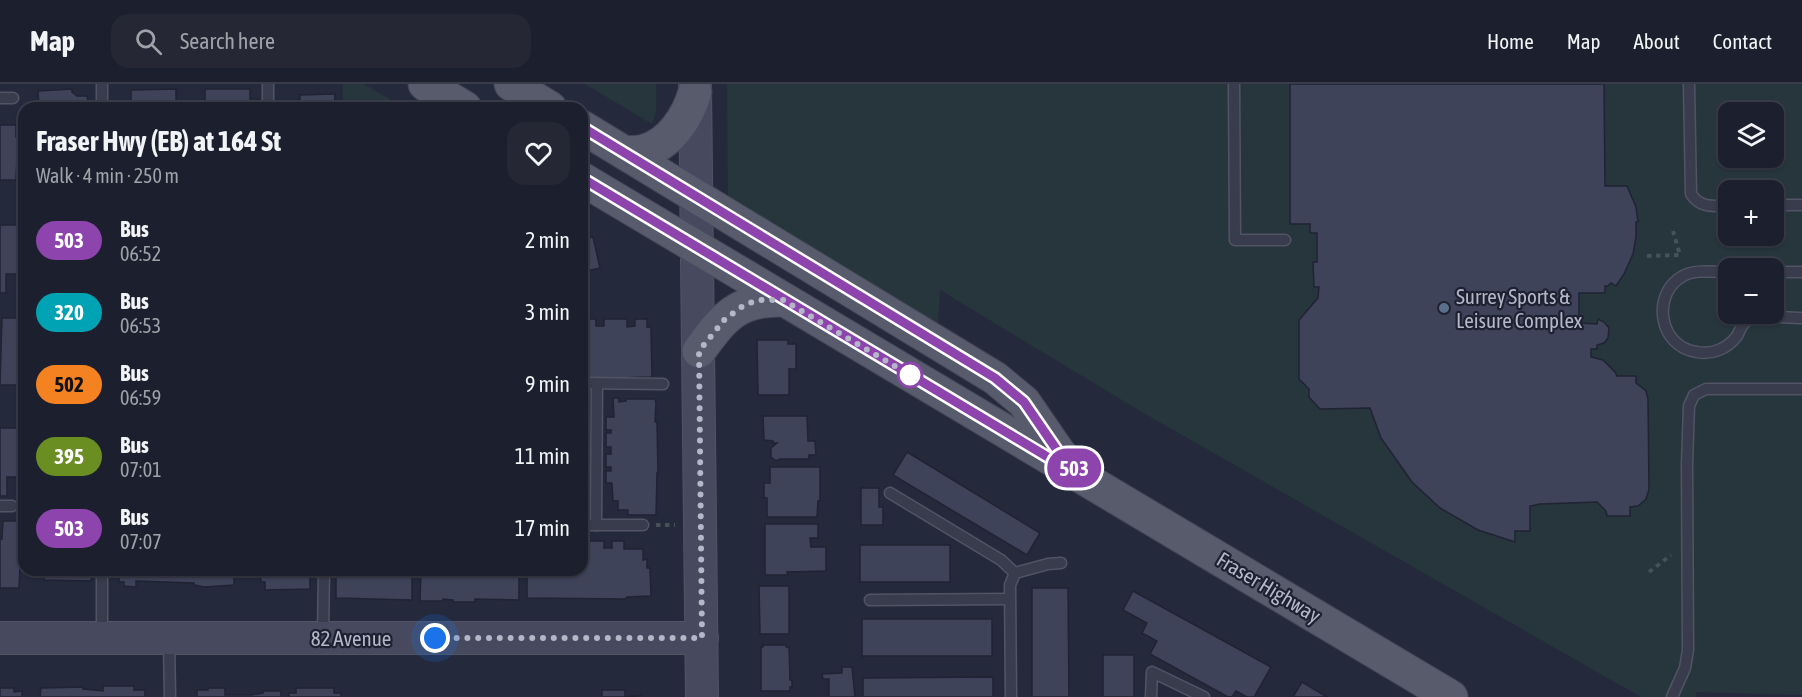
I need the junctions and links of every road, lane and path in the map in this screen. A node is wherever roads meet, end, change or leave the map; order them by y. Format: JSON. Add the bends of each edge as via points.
{"nodes":[{"id":1,"x":102,"y":84,"type":"edge"},
{"id":2,"x":268,"y":84,"type":"edge"},
{"id":3,"x":425,"y":84,"type":"edge"},
{"id":4,"x":511,"y":84,"type":"edge"},
{"id":5,"x":1234,"y":84,"type":"edge"},
{"id":6,"x":1689,"y":84,"type":"edge"},
{"id":7,"x":695,"y":88,"type":"edge"},
{"id":8,"x":0,"y":98,"type":"edge"},
{"id":9,"x":12,"y":98,"type":"dead end"},
{"id":10,"x":102,"y":102,"type":"edge"},
{"id":11,"x":268,"y":102,"type":"edge"},
{"id":12,"x":455,"y":102,"type":"edge"},
{"id":13,"x":540,"y":102,"type":"edge"},
{"id":14,"x":588,"y":131,"type":"edge"},
{"id":15,"x":625,"y":153,"type":"junction"},
{"id":16,"x":588,"y":182,"type":"edge"},
{"id":17,"x":698,"y":198,"type":"junction"},
{"id":18,"x":1802,"y":205,"type":"edge"},
{"id":19,"x":1718,"y":206,"type":"edge"},
{"id":20,"x":1784,"y":206,"type":"edge"},
{"id":21,"x":1673,"y":231,"type":"dead end"},
{"id":22,"x":1285,"y":240,"type":"dead end"},
{"id":23,"x":698,"y":248,"type":"junction"},
{"id":24,"x":1647,"y":256,"type":"dead end"},
{"id":25,"x":1718,"y":272,"type":"edge"},
{"id":26,"x":1784,"y":272,"type":"edge"},
{"id":27,"x":1802,"y":272,"type":"edge"},
{"id":28,"x":783,"y":300,"type":"junction"},
{"id":29,"x":1784,"y":318,"type":"edge"},
{"id":30,"x":1802,"y":318,"type":"edge"},
{"id":31,"x":1745,"y":324,"type":"edge"},
{"id":32,"x":699,"y":351,"type":"junction"},
{"id":33,"x":588,"y":383,"type":"edge"},
{"id":34,"x":597,"y":383,"type":"junction"},
{"id":35,"x":663,"y":384,"type":"dead end"},
{"id":36,"x":1802,"y":389,"type":"edge"},
{"id":37,"x":1086,"y":480,"type":"junction"},
{"id":38,"x":890,"y":493,"type":"dead end"},
{"id":39,"x":588,"y":525,"type":"edge"},
{"id":40,"x":597,"y":525,"type":"junction"},
{"id":41,"x":643,"y":525,"type":"joint"},
{"id":42,"x":679,"y":525,"type":"dead end"},
{"id":43,"x":1671,"y":555,"type":"dead end"},
{"id":44,"x":1060,"y":563,"type":"dead end"},
{"id":45,"x":1649,"y":572,"type":"dead end"},
{"id":46,"x":1015,"y":573,"type":"junction"},
{"id":47,"x":102,"y":576,"type":"edge"},
{"id":48,"x":324,"y":576,"type":"edge"},
{"id":49,"x":1009,"y":599,"type":"junction"},
{"id":50,"x":870,"y":600,"type":"dead end"},
{"id":51,"x":0,"y":638,"type":"edge"},
{"id":52,"x":102,"y":638,"type":"junction"},
{"id":53,"x":169,"y":638,"type":"junction"},
{"id":54,"x":323,"y":638,"type":"junction"},
{"id":55,"x":702,"y":638,"type":"junction"},
{"id":56,"x":170,"y":697,"type":"edge"},
{"id":57,"x":702,"y":697,"type":"edge"},
{"id":58,"x":1011,"y":697,"type":"edge"},
{"id":59,"x":1152,"y":697,"type":"edge"},
{"id":60,"x":1204,"y":697,"type":"edge"},
{"id":61,"x":1451,"y":697,"type":"edge"},
{"id":62,"x":1672,"y":697,"type":"edge"}],
"edges":[{"from":1,"to":10,"type":"lane"},
{"from":2,"to":11,"type":"lane"},
{"from":3,"to":12,"type":"main road"},
{"from":4,"to":13,"type":"main road"},
{"from":5,"to":22,"type":"lane","via":[[1235,240]]},
{"from":6,"to":19,"type":"lane","via":[[1691,194],[1702,205]]},
{"from":7,"to":15,"type":"main road","via":[[683,123],[645,151]]},
{"from":7,"to":17,"type":"street"},
{"from":8,"to":9,"type":"lane"},
{"from":14,"to":15,"type":"main road","name":"Fraser Highway"},
{"from":15,"to":17,"type":"main road","name":"Fraser Highway"},
{"from":16,"to":23,"type":"main road","name":"Fraser Highway"},
{"from":17,"to":23,"type":"street"},
{"from":17,"to":37,"type":"main road","name":"Fraser Highway","via":[[995,378],[1024,402],[1059,453]]},
{"from":18,"to":20,"type":"lane"},
{"from":21,"to":24,"type":"path","via":[[1680,255]]},
{"from":23,"to":28,"type":"main road","name":"Fraser Highway"},
{"from":23,"to":32,"type":"street"},
{"from":25,"to":31,"type":"lane","via":[[1684,275],[1674,282],[1664,302],[1666,330],[1674,343],[1687,350],[1716,352],[1729,345]]},
{"from":26,"to":27,"type":"lane"},
{"from":28,"to":32,"type":"main road","via":[[757,300],[743,306],[725,319]]},
{"from":28,"to":37,"type":"main road","name":"Fraser Highway"},
{"from":29,"to":30,"type":"lane"},
{"from":32,"to":55,"type":"street"},
{"from":33,"to":34,"type":"lane"},
{"from":34,"to":35,"type":"lane"},
{"from":34,"to":40,"type":"lane"},
{"from":36,"to":62,"type":"lane","via":[[1706,389],[1694,395],[1689,406],[1688,650]]},
{"from":37,"to":61,"type":"main road","name":"Fraser Highway"},
{"from":38,"to":46,"type":"lane","via":[[1001,560]]},
{"from":39,"to":40,"type":"lane"},
{"from":40,"to":41,"type":"lane"},
{"from":41,"to":42,"type":"path"},
{"from":43,"to":45,"type":"path"},
{"from":44,"to":46,"type":"lane"},
{"from":46,"to":49,"type":"lane"},
{"from":47,"to":52,"type":"lane"},
{"from":48,"to":54,"type":"lane"},
{"from":49,"to":50,"type":"lane"},
{"from":49,"to":58,"type":"lane"},
{"from":51,"to":52,"type":"street","name":"82 Avenue"},
{"from":52,"to":53,"type":"street","name":"82 Avenue"},
{"from":53,"to":54,"type":"street","name":"82 Avenue"},
{"from":53,"to":56,"type":"lane"},
{"from":54,"to":55,"type":"street","name":"82 Avenue"},
{"from":55,"to":57,"type":"street"},
{"from":59,"to":60,"type":"lane","via":[[1152,672]]}]}
